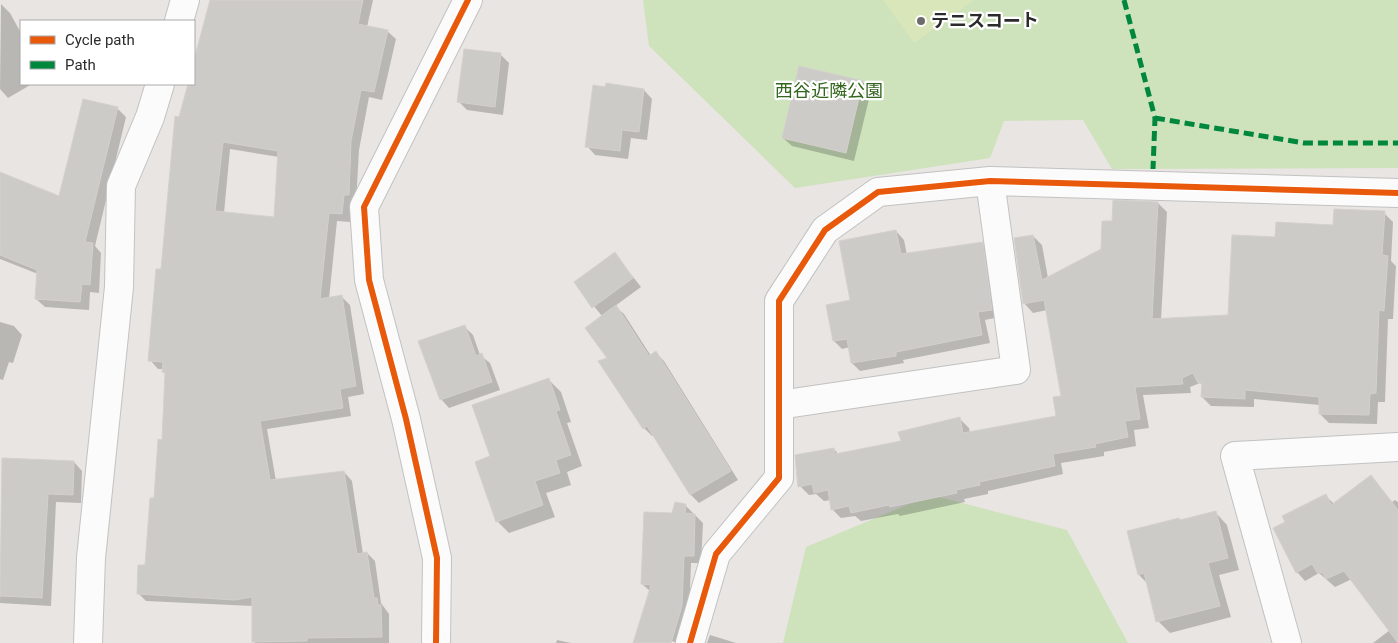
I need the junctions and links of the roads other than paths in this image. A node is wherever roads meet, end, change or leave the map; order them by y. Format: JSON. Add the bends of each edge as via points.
{"nodes":[{"id":1,"x":185,"y":0,"type":"edge"},
{"id":2,"x":468,"y":0,"type":"edge"},
{"id":3,"x":179,"y":20,"type":"edge"},
{"id":4,"x":160,"y":85,"type":"edge"},
{"id":5,"x":990,"y":181,"type":"junction"},
{"id":6,"x":1398,"y":193,"type":"edge"},
{"id":7,"x":779,"y":405,"type":"junction"},
{"id":8,"x":1398,"y":446,"type":"edge"},
{"id":9,"x":88,"y":643,"type":"edge"},
{"id":10,"x":436,"y":643,"type":"edge"},
{"id":11,"x":690,"y":643,"type":"edge"},
{"id":12,"x":1287,"y":643,"type":"edge"}],
"edges":[{"from":1,"to":3,"type":"street"},
{"from":2,"to":10,"type":"street","via":[[364,207],[369,280],[406,419],[437,558]]},
{"from":4,"to":9,"type":"street","via":[[121,186],[119,287],[91,558]]},
{"from":5,"to":6,"type":"street"},
{"from":5,"to":7,"type":"street","via":[[878,192],[825,230],[779,301]]},
{"from":5,"to":7,"type":"street","via":[[1016,370]]},
{"from":7,"to":11,"type":"street","via":[[779,478],[716,554]]},
{"from":8,"to":12,"type":"street","via":[[1235,456]]}]}
